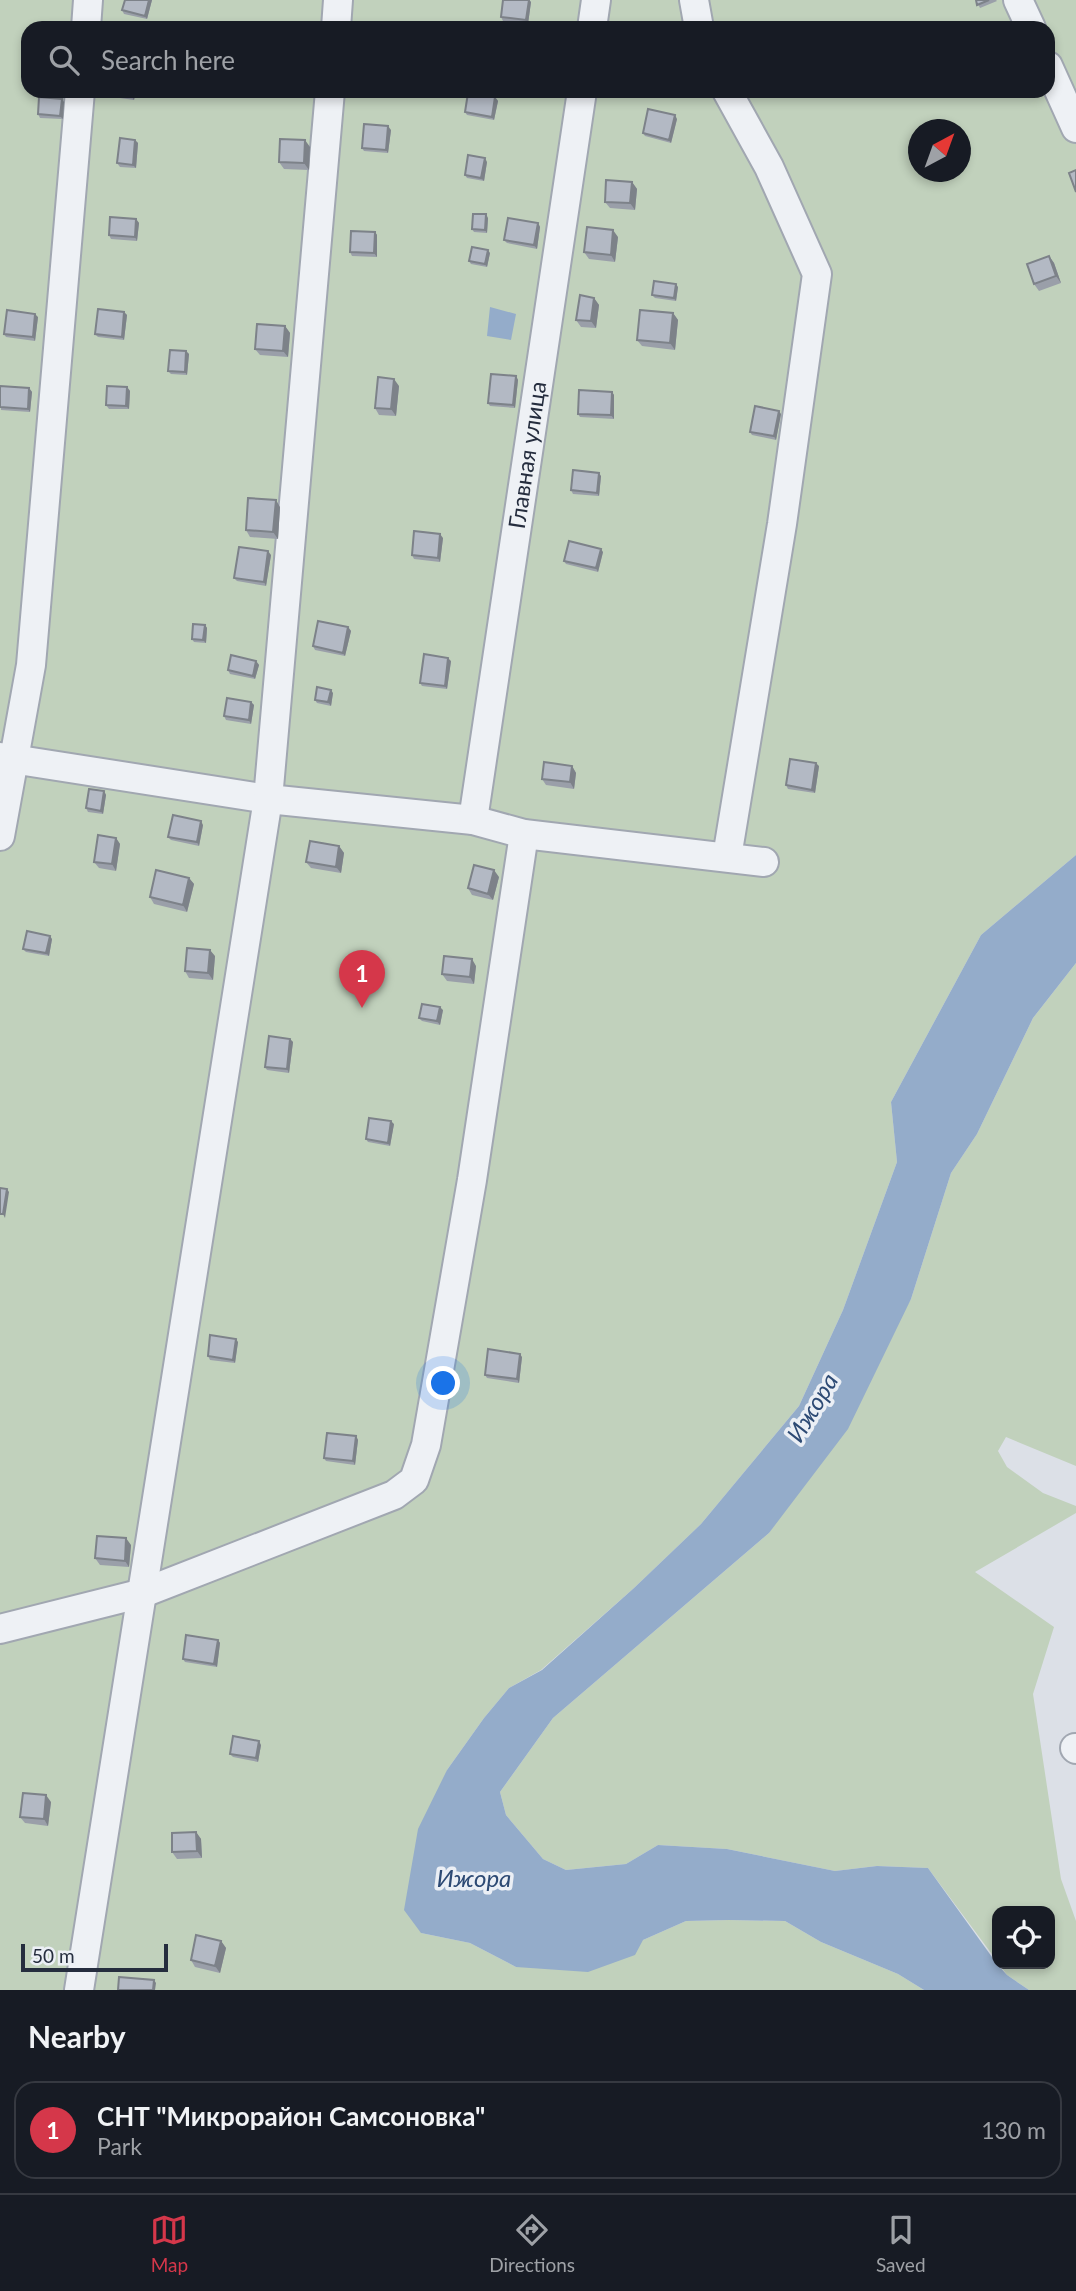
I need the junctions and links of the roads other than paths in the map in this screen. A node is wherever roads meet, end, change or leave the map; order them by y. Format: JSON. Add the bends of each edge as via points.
{"nodes":[{"id":1,"x":88,"y":0,"type":"edge"},
{"id":2,"x":338,"y":0,"type":"edge"},
{"id":3,"x":596,"y":0,"type":"edge"},
{"id":4,"x":694,"y":0,"type":"edge"},
{"id":5,"x":1018,"y":0,"type":"edge"},
{"id":6,"x":86,"y":21,"type":"edge"},
{"id":7,"x":336,"y":21,"type":"edge"},
{"id":8,"x":593,"y":21,"type":"edge"},
{"id":9,"x":698,"y":21,"type":"edge"},
{"id":10,"x":1028,"y":21,"type":"edge"},
{"id":11,"x":1055,"y":82,"type":"edge"},
{"id":12,"x":79,"y":98,"type":"edge"},
{"id":13,"x":329,"y":98,"type":"edge"},
{"id":14,"x":581,"y":98,"type":"edge"},
{"id":15,"x":731,"y":98,"type":"edge"},
{"id":16,"x":1076,"y":128,"type":"edge"},
{"id":17,"x":6,"y":758,"type":"edge"},
{"id":18,"x":268,"y":799,"type":"junction"},
{"id":19,"x":473,"y":820,"type":"junction"},
{"id":20,"x":524,"y":834,"type":"junction"},
{"id":21,"x":0,"y":836,"type":"edge"},
{"id":22,"x":727,"y":857,"type":"junction"},
{"id":23,"x":764,"y":862,"type":"dead end"},
{"id":24,"x":143,"y":1592,"type":"junction"},
{"id":25,"x":0,"y":1629,"type":"edge"},
{"id":26,"x":79,"y":1990,"type":"edge"}],
"edges":[{"from":1,"to":6,"type":"lane"},
{"from":2,"to":7,"type":"lane"},
{"from":3,"to":8,"type":"lane"},
{"from":4,"to":9,"type":"lane"},
{"from":5,"to":10,"type":"lane"},
{"from":11,"to":16,"type":"lane"},
{"from":12,"to":17,"type":"lane","via":[[31,665]]},
{"from":13,"to":18,"type":"lane"},
{"from":14,"to":19,"type":"lane","name":"Главная улица"},
{"from":15,"to":22,"type":"lane","via":[[769,167],[817,274],[782,524]]},
{"from":17,"to":18,"type":"lane"},
{"from":17,"to":21,"type":"lane"},
{"from":18,"to":19,"type":"lane"},
{"from":18,"to":24,"type":"lane"},
{"from":19,"to":20,"type":"lane"},
{"from":20,"to":22,"type":"lane"},
{"from":20,"to":24,"type":"lane","via":[[472,1180],[426,1445],[414,1480],[394,1495]]},
{"from":22,"to":23,"type":"lane"},
{"from":24,"to":25,"type":"lane"},
{"from":24,"to":26,"type":"lane"}]}
